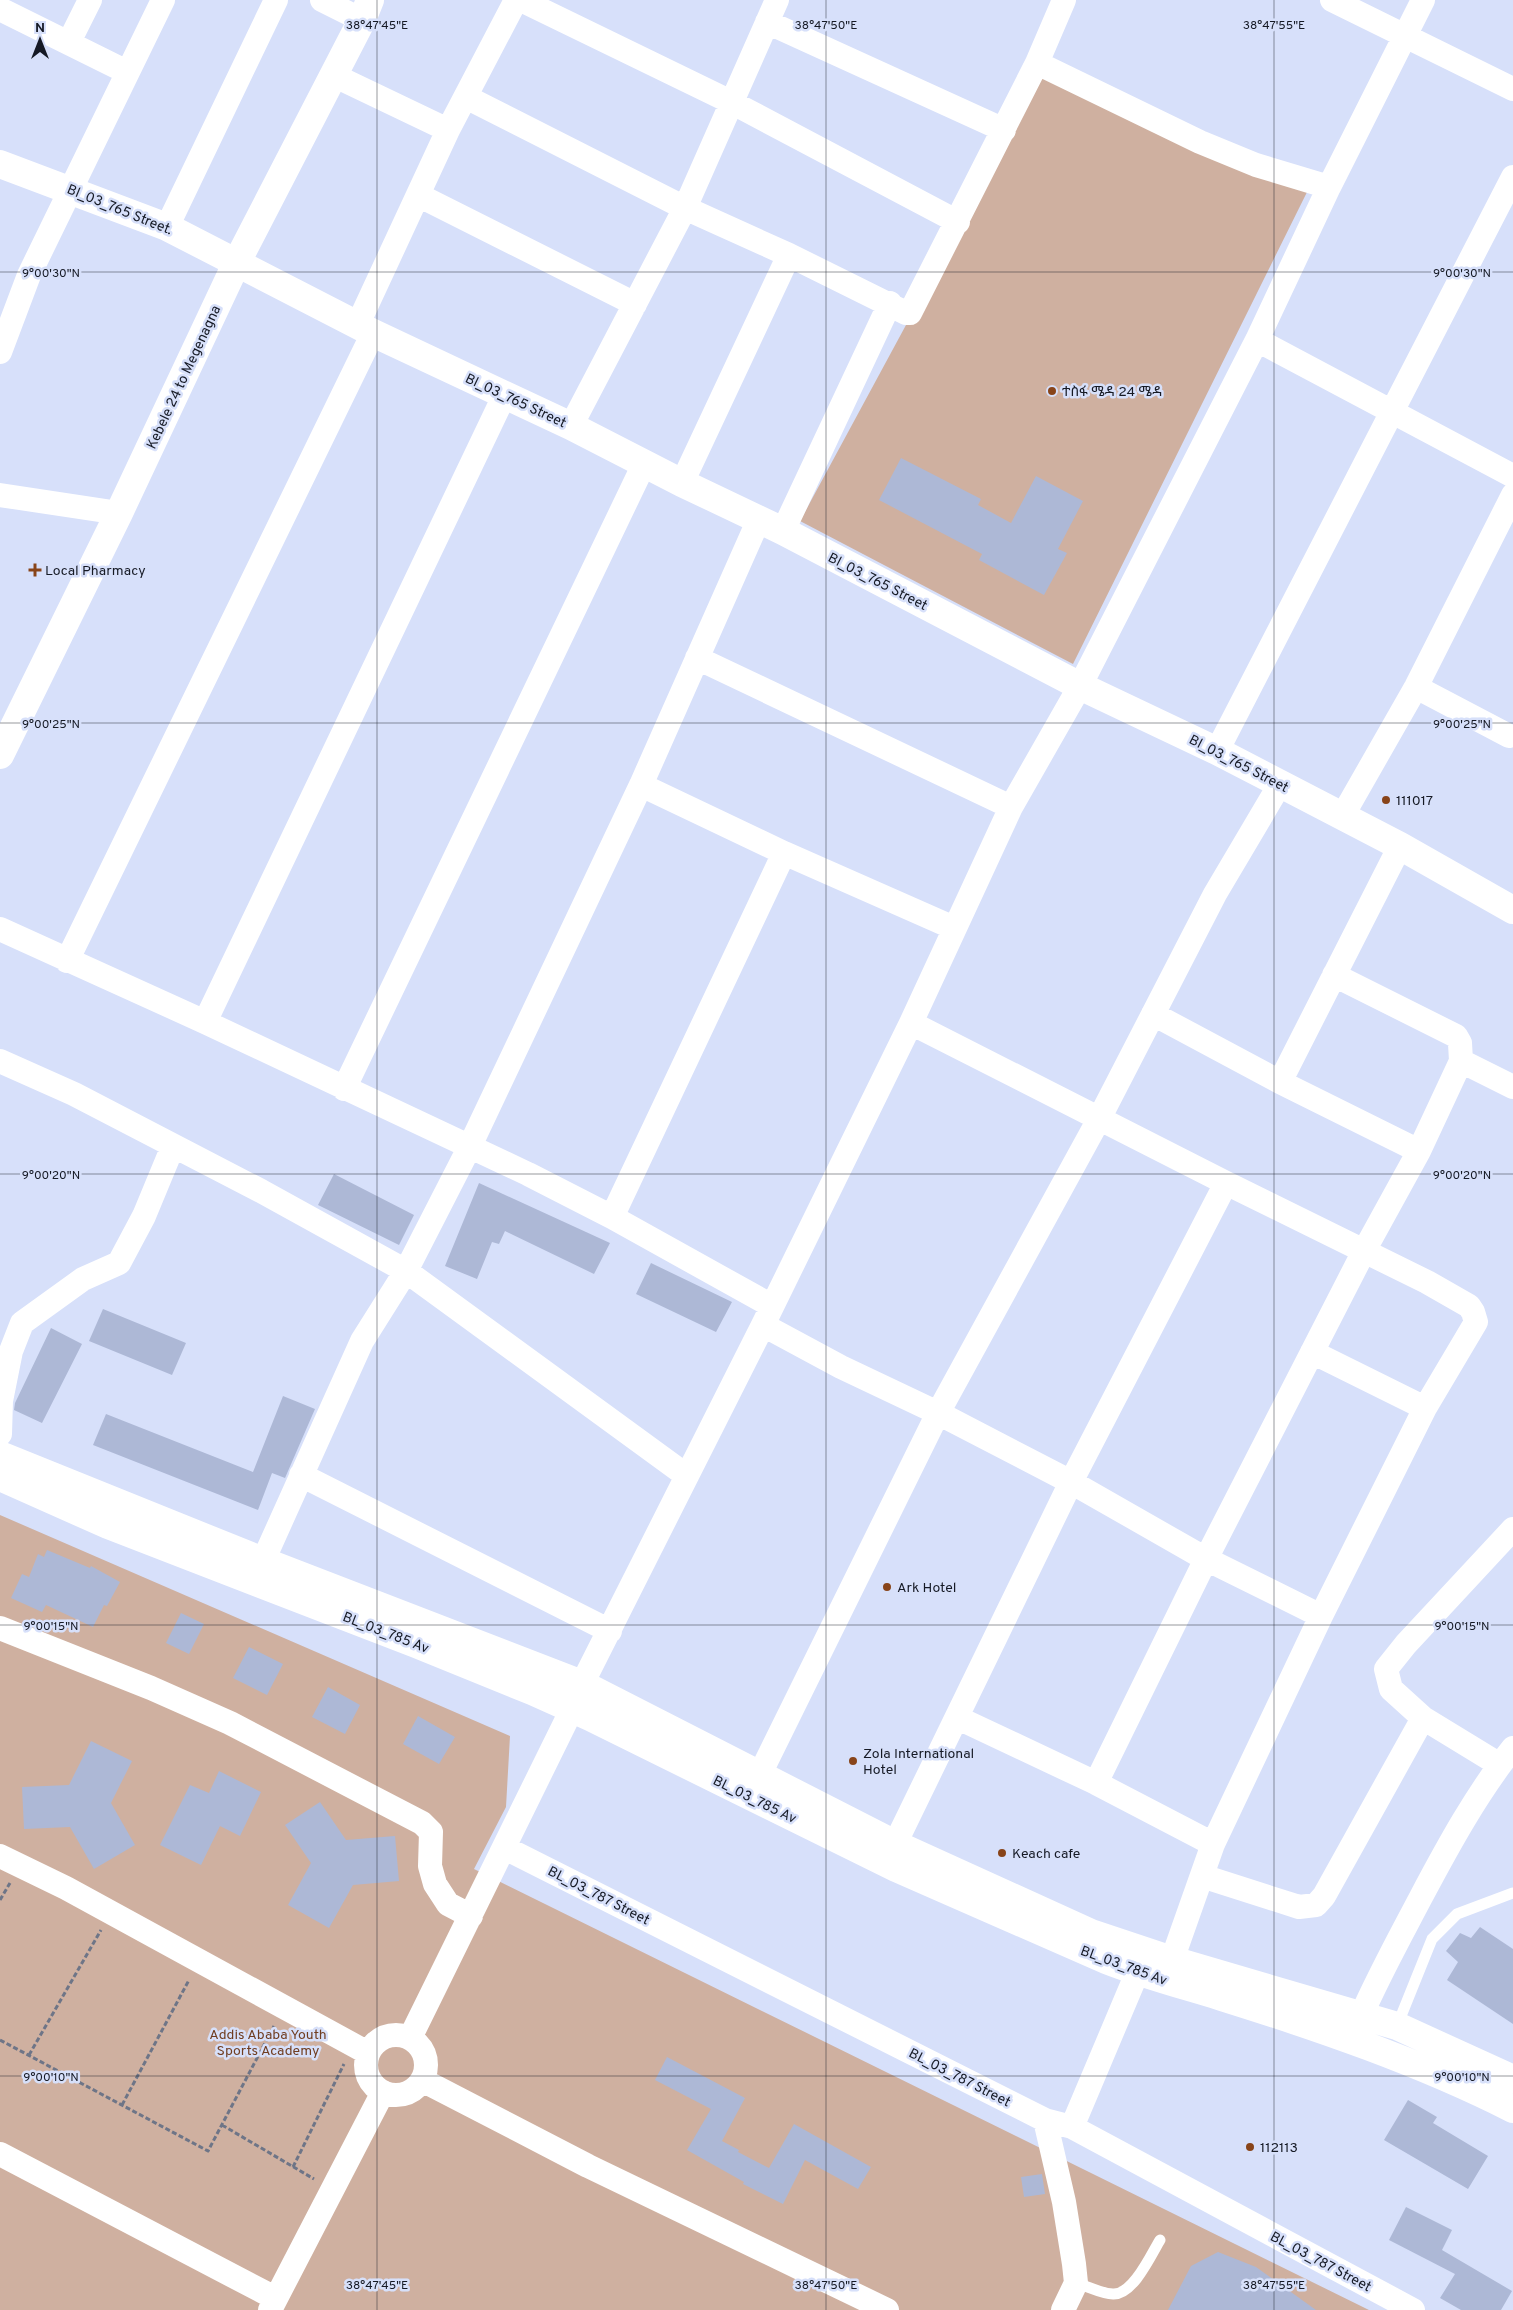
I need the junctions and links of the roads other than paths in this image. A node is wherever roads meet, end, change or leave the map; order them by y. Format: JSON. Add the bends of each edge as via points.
{"nodes":[{"id":1,"x":90,"y":0,"type":"edge"},
{"id":2,"x":163,"y":0,"type":"edge"},
{"id":3,"x":276,"y":0,"type":"edge"},
{"id":4,"x":322,"y":0,"type":"edge"},
{"id":5,"x":516,"y":0,"type":"edge"},
{"id":6,"x":521,"y":0,"type":"edge"},
{"id":7,"x":777,"y":0,"type":"edge"},
{"id":8,"x":1064,"y":0,"type":"edge"},
{"id":9,"x":1332,"y":0,"type":"edge"},
{"id":10,"x":1423,"y":0,"type":"edge"},
{"id":11,"x":0,"y":9,"type":"edge"},
{"id":12,"x":366,"y":10,"type":"edge"},
{"id":13,"x":767,"y":22,"type":"junction"},
{"id":14,"x":1405,"y":36,"type":"junction"},
{"id":15,"x":69,"y":42,"type":"junction"},
{"id":16,"x":1037,"y":63,"type":"junction"},
{"id":17,"x":127,"y":72,"type":"junction"},
{"id":18,"x":333,"y":76,"type":"junction"},
{"id":19,"x":1513,"y":89,"type":"edge"},
{"id":20,"x":466,"y":96,"type":"junction"},
{"id":21,"x":731,"y":102,"type":"junction"},
{"id":22,"x":448,"y":130,"type":"junction"},
{"id":23,"x":1004,"y":130,"type":"junction"},
{"id":24,"x":0,"y":164,"type":"edge"},
{"id":25,"x":1513,"y":177,"type":"edge"},
{"id":26,"x":1329,"y":187,"type":"junction"},
{"id":27,"x":71,"y":189,"type":"junction"},
{"id":28,"x":418,"y":195,"type":"junction"},
{"id":29,"x":685,"y":208,"type":"junction"},
{"id":30,"x":958,"y":222,"type":"junction"},
{"id":31,"x":167,"y":227,"type":"junction"},
{"id":32,"x":789,"y":255,"type":"junction"},
{"id":33,"x":237,"y":262,"type":"junction"},
{"id":34,"x":890,"y":303,"type":"junction"},
{"id":35,"x":635,"y":304,"type":"junction"},
{"id":36,"x":366,"y":328,"type":"junction"},
{"id":37,"x":1257,"y":340,"type":"junction"},
{"id":38,"x":1,"y":345,"type":"edge"},
{"id":39,"x":505,"y":394,"type":"junction"},
{"id":40,"x":1393,"y":413,"type":"junction"},
{"id":41,"x":571,"y":426,"type":"junction"},
{"id":42,"x":644,"y":464,"type":"junction"},
{"id":43,"x":1513,"y":476,"type":"edge"},
{"id":44,"x":682,"y":483,"type":"junction"},
{"id":45,"x":0,"y":495,"type":"edge"},
{"id":46,"x":1513,"y":496,"type":"edge"},
{"id":47,"x":119,"y":513,"type":"junction"},
{"id":48,"x":771,"y":525,"type":"junction"},
{"id":49,"x":697,"y":658,"type":"junction"},
{"id":50,"x":1080,"y":686,"type":"junction"},
{"id":51,"x":1416,"y":687,"type":"junction"},
{"id":52,"x":1509,"y":736,"type":"dead end"},
{"id":53,"x":1217,"y":750,"type":"junction"},
{"id":54,"x":0,"y":755,"type":"edge"},
{"id":55,"x":1280,"y":784,"type":"junction"},
{"id":56,"x":641,"y":785,"type":"junction"},
{"id":57,"x":1011,"y":807,"type":"junction"},
{"id":58,"x":1343,"y":816,"type":"junction"},
{"id":59,"x":1400,"y":846,"type":"junction"},
{"id":60,"x":784,"y":853,"type":"junction"},
{"id":61,"x":1513,"y":910,"type":"edge"},
{"id":62,"x":954,"y":928,"type":"junction"},
{"id":63,"x":0,"y":929,"type":"edge"},
{"id":64,"x":66,"y":961,"type":"junction"},
{"id":65,"x":1334,"y":975,"type":"junction"},
{"id":66,"x":1153,"y":1014,"type":"junction"},
{"id":67,"x":205,"y":1022,"type":"junction"},
{"id":68,"x":911,"y":1023,"type":"junction"},
{"id":69,"x":0,"y":1061,"type":"edge"},
{"id":70,"x":1461,"y":1061,"type":"junction"},
{"id":71,"x":1280,"y":1082,"type":"junction"},
{"id":72,"x":1513,"y":1086,"type":"edge"},
{"id":73,"x":344,"y":1089,"type":"junction"},
{"id":74,"x":1099,"y":1119,"type":"junction"},
{"id":75,"x":173,"y":1146,"type":"junction"},
{"id":76,"x":469,"y":1148,"type":"junction"},
{"id":77,"x":1420,"y":1151,"type":"junction"},
{"id":78,"x":1226,"y":1183,"type":"junction"},
{"id":79,"x":612,"y":1216,"type":"junction"},
{"id":80,"x":1364,"y":1251,"type":"junction"},
{"id":81,"x":406,"y":1271,"type":"junction"},
{"id":82,"x":767,"y":1315,"type":"junction"},
{"id":83,"x":8,"y":1333,"type":"edge"},
{"id":84,"x":1312,"y":1352,"type":"junction"},
{"id":85,"x":1425,"y":1408,"type":"junction"},
{"id":86,"x":938,"y":1413,"type":"junction"},
{"id":87,"x":0,"y":1434,"type":"edge"},
{"id":88,"x":0,"y":1455,"type":"edge"},
{"id":89,"x":301,"y":1475,"type":"junction"},
{"id":90,"x":687,"y":1476,"type":"junction"},
{"id":91,"x":0,"y":1477,"type":"edge"},
{"id":92,"x":1071,"y":1482,"type":"junction"},
{"id":93,"x":1513,"y":1529,"type":"edge"},
{"id":94,"x":1206,"y":1559,"type":"junction"},
{"id":95,"x":264,"y":1561,"type":"junction"},
{"id":96,"x":1321,"y":1616,"type":"junction"},
{"id":97,"x":0,"y":1628,"type":"edge"},
{"id":98,"x":610,"y":1631,"type":"junction"},
{"id":99,"x":582,"y":1684,"type":"junction"},
{"id":100,"x":572,"y":1709,"type":"junction"},
{"id":101,"x":958,"y":1718,"type":"junction"},
{"id":102,"x":1423,"y":1718,"type":"junction"},
{"id":103,"x":1506,"y":1756,"type":"edge"},
{"id":104,"x":760,"y":1774,"type":"junction"},
{"id":105,"x":1096,"y":1784,"type":"junction"},
{"id":106,"x":895,"y":1844,"type":"junction"},
{"id":107,"x":1213,"y":1844,"type":"junction"},
{"id":108,"x":505,"y":1848,"type":"junction"},
{"id":109,"x":0,"y":1856,"type":"edge"},
{"id":110,"x":1202,"y":1876,"type":"junction"},
{"id":111,"x":1513,"y":1893,"type":"edge"},
{"id":112,"x":471,"y":1916,"type":"junction"},
{"id":113,"x":1172,"y":1960,"type":"junction"},
{"id":114,"x":1137,"y":1973,"type":"junction"},
{"id":115,"x":1361,"y":2016,"type":"junction"},
{"id":116,"x":1397,"y":2026,"type":"junction"},
{"id":117,"x":410,"y":2038,"type":"junction"},
{"id":118,"x":361,"y":2049,"type":"junction"},
{"id":119,"x":1513,"y":2079,"type":"edge"},
{"id":120,"x":422,"y":2080,"type":"junction"},
{"id":121,"x":383,"y":2092,"type":"junction"},
{"id":122,"x":1513,"y":2109,"type":"edge"},
{"id":123,"x":1045,"y":2120,"type":"junction"},
{"id":124,"x":1072,"y":2127,"type":"junction"},
{"id":125,"x":0,"y":2154,"type":"edge"},
{"id":126,"x":1160,"y":2240,"type":"dead end"},
{"id":127,"x":1076,"y":2283,"type":"junction"},
{"id":128,"x":272,"y":2304,"type":"edge"},
{"id":129,"x":886,"y":2310,"type":"edge"},
{"id":130,"x":1062,"y":2310,"type":"edge"},
{"id":131,"x":1413,"y":2310,"type":"edge"}],
"edges":[{"from":1,"to":15,"type":"street"},
{"from":2,"to":17,"type":"street"},
{"from":3,"to":31,"type":"street"},
{"from":4,"to":12,"type":"street"},
{"from":5,"to":20,"type":"street"},
{"from":6,"to":21,"type":"street"},
{"from":7,"to":13,"type":"street"},
{"from":8,"to":16,"type":"street"},
{"from":9,"to":14,"type":"street"},
{"from":10,"to":14,"type":"street"},
{"from":11,"to":15,"type":"street"},
{"from":12,"to":18,"type":"main road","name":"Kebele 24 to Megenagna"},
{"from":13,"to":21,"type":"street"},
{"from":13,"to":23,"type":"street"},
{"from":14,"to":19,"type":"street"},
{"from":14,"to":26,"type":"street"},
{"from":15,"to":17,"type":"street"},
{"from":16,"to":23,"type":"street"},
{"from":16,"to":26,"type":"street","via":[[1200,142],[1256,165]]},
{"from":17,"to":27,"type":"street"},
{"from":18,"to":22,"type":"street"},
{"from":18,"to":33,"type":"main road","name":"Kebele 24 to Megenagna"},
{"from":20,"to":22,"type":"street"},
{"from":20,"to":29,"type":"street"},
{"from":21,"to":29,"type":"street"},
{"from":21,"to":30,"type":"street"},
{"from":22,"to":28,"type":"street"},
{"from":23,"to":30,"type":"street"},
{"from":24,"to":27,"type":"main road","name":"Bl_03_765 Street."},
{"from":25,"to":40,"type":"street"},
{"from":26,"to":37,"type":"street"},
{"from":27,"to":31,"type":"main road","name":"Bl_03_765 Street."},
{"from":27,"to":38,"type":"street","via":[[29,275]]},
{"from":28,"to":35,"type":"street"},
{"from":28,"to":36,"type":"street"},
{"from":29,"to":32,"type":"street"},
{"from":29,"to":35,"type":"street"},
{"from":30,"to":34,"type":"street","via":[[910,313]]},
{"from":31,"to":33,"type":"main road","name":"Bl_03_765 Street."},
{"from":32,"to":34,"type":"street"},
{"from":32,"to":44,"type":"street"},
{"from":33,"to":36,"type":"main road","name":"Bl_03_765 Street"},
{"from":33,"to":47,"type":"main road","name":"Kebele 24 to Megenagna"},
{"from":34,"to":48,"type":"street"},
{"from":35,"to":41,"type":"street"},
{"from":36,"to":39,"type":"main road","name":"Bl_03_765 Street"},
{"from":36,"to":64,"type":"street"},
{"from":37,"to":40,"type":"street"},
{"from":37,"to":50,"type":"street"},
{"from":39,"to":41,"type":"main road","name":"Bl_03_765 Street"},
{"from":39,"to":67,"type":"street"},
{"from":40,"to":43,"type":"street"},
{"from":40,"to":53,"type":"street"},
{"from":41,"to":42,"type":"main road","name":"Bl_03_765 Street"},
{"from":42,"to":44,"type":"main road","name":"Bl_03_765 Street"},
{"from":42,"to":73,"type":"street"},
{"from":44,"to":48,"type":"main road","name":"Bl_03_765 Street"},
{"from":45,"to":47,"type":"street"},
{"from":46,"to":51,"type":"street"},
{"from":47,"to":54,"type":"main road","name":"Kebele 24 to Megenagna"},
{"from":48,"to":49,"type":"street"},
{"from":48,"to":50,"type":"main road","name":"Bl_03_765 Street"},
{"from":49,"to":56,"type":"street"},
{"from":49,"to":57,"type":"street"},
{"from":50,"to":53,"type":"main road","name":"Bl_03_765 Street"},
{"from":50,"to":57,"type":"street"},
{"from":51,"to":52,"type":"street"},
{"from":51,"to":58,"type":"street"},
{"from":53,"to":55,"type":"main road","name":"Bl_03_765 Street"},
{"from":55,"to":58,"type":"main road","name":"Bl_03_765 Street"},
{"from":55,"to":66,"type":"street","via":[[1215,894]]},
{"from":56,"to":60,"type":"street"},
{"from":56,"to":76,"type":"street"},
{"from":57,"to":62,"type":"street"},
{"from":58,"to":59,"type":"main road","name":"Bl_03_765 Street"},
{"from":59,"to":61,"type":"main road","name":"Bl_03_765 Street"},
{"from":59,"to":65,"type":"street"},
{"from":60,"to":62,"type":"street"},
{"from":60,"to":79,"type":"street"},
{"from":62,"to":68,"type":"street"},
{"from":63,"to":64,"type":"street"},
{"from":64,"to":67,"type":"street"},
{"from":65,"to":70,"type":"street","via":[[1456,1036],[1460,1043]]},
{"from":65,"to":71,"type":"street"},
{"from":66,"to":71,"type":"street"},
{"from":66,"to":74,"type":"street"},
{"from":67,"to":73,"type":"street"},
{"from":68,"to":74,"type":"street"},
{"from":68,"to":82,"type":"street"},
{"from":69,"to":75,"type":"street","via":[[74,1094]]},
{"from":70,"to":72,"type":"street"},
{"from":70,"to":77,"type":"street"},
{"from":71,"to":77,"type":"street"},
{"from":73,"to":76,"type":"street"},
{"from":74,"to":78,"type":"street"},
{"from":74,"to":86,"type":"street"},
{"from":75,"to":81,"type":"street"},
{"from":75,"to":83,"type":"street","via":[[144,1216],[119,1263],[83,1278]]},
{"from":76,"to":79,"type":"street"},
{"from":76,"to":81,"type":"street"},
{"from":77,"to":80,"type":"street"},
{"from":78,"to":80,"type":"street"},
{"from":78,"to":92,"type":"street"},
{"from":79,"to":82,"type":"street"},
{"from":80,"to":84,"type":"street"},
{"from":80,"to":85,"type":"street","via":[[1469,1306],[1475,1316],[1476,1322]]},
{"from":81,"to":89,"type":"street","via":[[362,1340]]},
{"from":81,"to":90,"type":"street"},
{"from":82,"to":86,"type":"street","via":[[841,1366]]},
{"from":82,"to":90,"type":"street"},
{"from":83,"to":87,"type":"street","via":[[11,1351],[1,1401]]},
{"from":84,"to":85,"type":"street"},
{"from":84,"to":94,"type":"street"},
{"from":85,"to":96,"type":"street"},
{"from":86,"to":92,"type":"street"},
{"from":86,"to":104,"type":"street"},
{"from":88,"to":95,"type":"main road","name":"BL_03_785 Av"},
{"from":89,"to":95,"type":"street"},
{"from":89,"to":98,"type":"street"},
{"from":90,"to":98,"type":"street"},
{"from":91,"to":100,"type":"main road","name":"BL_03_785 Av","via":[[108,1525],[416,1644]]},
{"from":92,"to":94,"type":"street"},
{"from":92,"to":101,"type":"street"},
{"from":93,"to":102,"type":"street","via":[[1406,1644],[1386,1670],[1391,1689]]},
{"from":94,"to":96,"type":"street"},
{"from":94,"to":105,"type":"street"},
{"from":95,"to":99,"type":"main road","name":"BL_03_785 Av"},
{"from":96,"to":107,"type":"street"},
{"from":97,"to":112,"type":"street","via":[[230,1723],[422,1823],[431,1832],[430,1866],[435,1884],[448,1904]]},
{"from":98,"to":99,"type":"street"},
{"from":99,"to":100,"type":"street"},
{"from":99,"to":104,"type":"main road","name":"BL_03_785 Av"},
{"from":100,"to":108,"type":"street"},
{"from":100,"to":114,"type":"main road","name":"BL_03_785 Av","via":[[896,1868]]},
{"from":101,"to":105,"type":"street"},
{"from":101,"to":106,"type":"street"},
{"from":102,"to":103,"type":"street"},
{"from":102,"to":110,"type":"street","via":[[1316,1905],[1299,1907]]},
{"from":103,"to":115,"type":"street","via":[[1441,1860],[1378,1976]]},
{"from":104,"to":106,"type":"main road","name":"BL_03_785 Av"},
{"from":105,"to":107,"type":"street"},
{"from":106,"to":113,"type":"main road","name":"BL_03_785 Av","via":[[1091,1933]]},
{"from":107,"to":110,"type":"street"},
{"from":108,"to":112,"type":"street"},
{"from":108,"to":123,"type":"street","name":"BL_03_787 Street"},
{"from":109,"to":118,"type":"street","via":[[66,1888]]},
{"from":110,"to":113,"type":"street"},
{"from":111,"to":116,"type":"lane","via":[[1457,1914],[1432,1939]]},
{"from":112,"to":117,"type":"street"},
{"from":113,"to":115,"type":"main road","name":"BL_03_785 Av"},
{"from":114,"to":122,"type":"main road","name":"BL_03_785 Av","via":[[1222,1997],[1404,2060]]},
{"from":114,"to":124,"type":"street"},
{"from":115,"to":116,"type":"main road","name":"BL_03_785 Av"},
{"from":116,"to":119,"type":"main road","name":"BL_03_785 Av"},
{"from":117,"to":118,"type":"street","via":[[390,2035]]},
{"from":117,"to":120,"type":"street","via":[[418,2044],[426,2061]]},
{"from":118,"to":121,"type":"street","via":[[367,2075]]},
{"from":120,"to":121,"type":"street","via":[[400,2095]]},
{"from":120,"to":129,"type":"street","via":[[588,2166]]},
{"from":121,"to":128,"type":"street"},
{"from":123,"to":124,"type":"street","name":"BL_03_787 Street"},
{"from":123,"to":127,"type":"street","via":[[1064,2202]]},
{"from":124,"to":131,"type":"street","name":"BL_03_787 Street"},
{"from":125,"to":128,"type":"street"},
{"from":126,"to":127,"type":"lane","via":[[1131,2287],[1120,2293],[1112,2294]]},
{"from":127,"to":130,"type":"street"}]}
